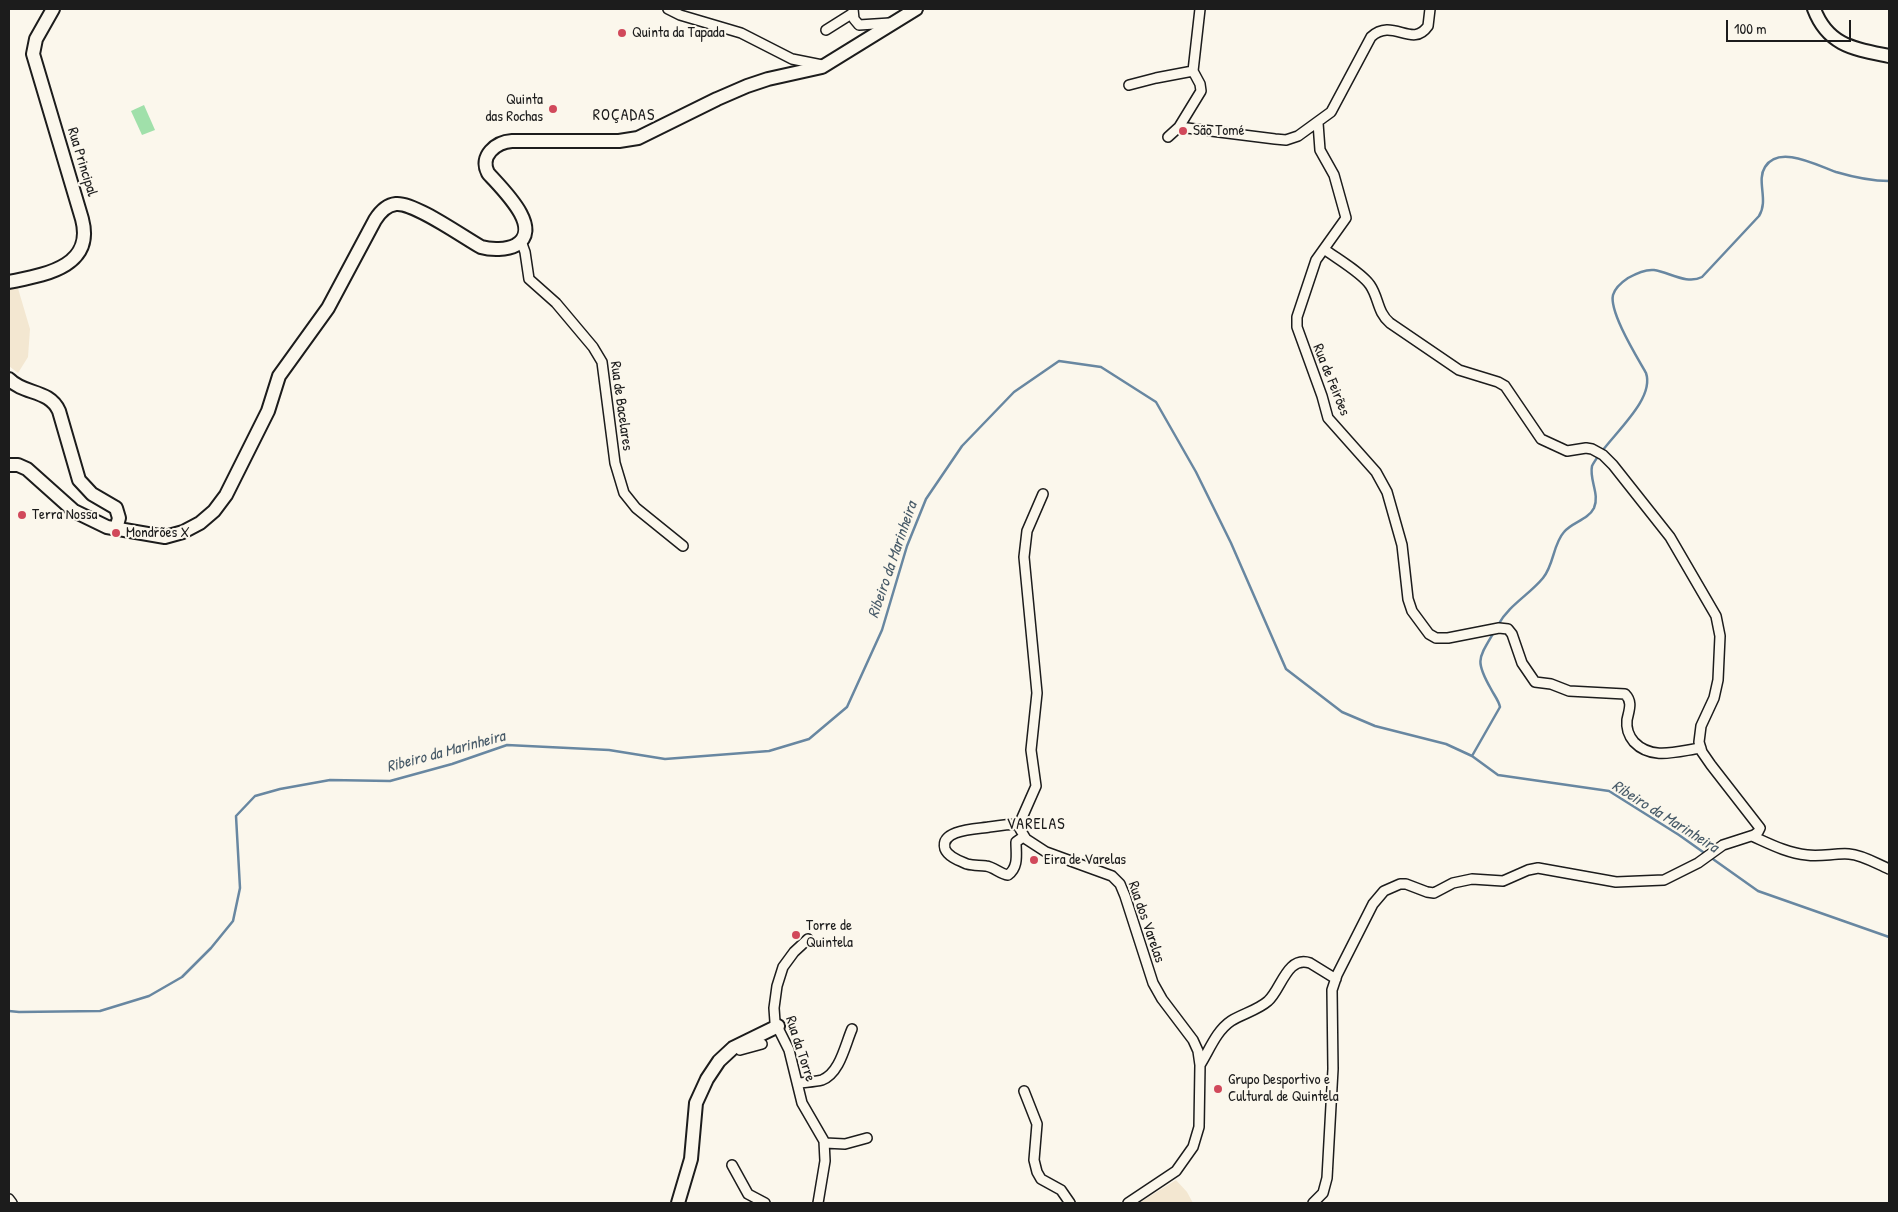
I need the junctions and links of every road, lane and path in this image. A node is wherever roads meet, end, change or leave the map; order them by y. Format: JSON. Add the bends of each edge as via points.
{"nodes":[{"id":1,"x":53,"y":9,"type":"edge"},
{"id":2,"x":668,"y":9,"type":"edge"},
{"id":3,"x":916,"y":9,"type":"edge"},
{"id":4,"x":1200,"y":9,"type":"edge"},
{"id":5,"x":1430,"y":9,"type":"edge"},
{"id":6,"x":1814,"y":9,"type":"edge"},
{"id":7,"x":853,"y":11,"type":"edge"},
{"id":8,"x":893,"y":23,"type":"junction"},
{"id":9,"x":837,"y":24,"type":"junction"},
{"id":10,"x":859,"y":25,"type":"junction"},
{"id":11,"x":826,"y":30,"type":"dead end"},
{"id":12,"x":1889,"y":56,"type":"edge"},
{"id":13,"x":825,"y":65,"type":"junction"},
{"id":14,"x":1194,"y":71,"type":"junction"},
{"id":15,"x":1129,"y":86,"type":"dead end"},
{"id":16,"x":1318,"y":123,"type":"junction"},
{"id":17,"x":1180,"y":127,"type":"junction"},
{"id":18,"x":1168,"y":137,"type":"dead end"},
{"id":19,"x":521,"y":241,"type":"junction"},
{"id":20,"x":1324,"y":248,"type":"junction"},
{"id":21,"x":9,"y":282,"type":"edge"},
{"id":22,"x":9,"y":379,"type":"edge"},
{"id":23,"x":9,"y":464,"type":"edge"},
{"id":24,"x":1043,"y":494,"type":"dead end"},
{"id":25,"x":116,"y":529,"type":"junction"},
{"id":26,"x":683,"y":546,"type":"dead end"},
{"id":27,"x":1701,"y":748,"type":"junction"},
{"id":28,"x":1020,"y":825,"type":"junction"},
{"id":29,"x":1752,"y":836,"type":"junction"},
{"id":30,"x":1023,"y":837,"type":"junction"},
{"id":31,"x":1889,"y":869,"type":"edge"},
{"id":32,"x":808,"y":938,"type":"dead end"},
{"id":33,"x":1336,"y":979,"type":"junction"},
{"id":34,"x":778,"y":1026,"type":"junction"},
{"id":35,"x":852,"y":1029,"type":"dead end"},
{"id":36,"x":762,"y":1044,"type":"dead end"},
{"id":37,"x":1200,"y":1065,"type":"junction"},
{"id":38,"x":707,"y":1079,"type":"junction"},
{"id":39,"x":798,"y":1083,"type":"junction"},
{"id":40,"x":1024,"y":1091,"type":"dead end"},
{"id":41,"x":866,"y":1138,"type":"dead end"},
{"id":42,"x":825,"y":1144,"type":"junction"},
{"id":43,"x":732,"y":1164,"type":"dead end"},
{"id":44,"x":9,"y":1200,"type":"edge"},
{"id":45,"x":12,"y":1203,"type":"edge"},
{"id":46,"x":678,"y":1203,"type":"edge"},
{"id":47,"x":765,"y":1203,"type":"edge"},
{"id":48,"x":818,"y":1203,"type":"edge"},
{"id":49,"x":1070,"y":1203,"type":"edge"},
{"id":50,"x":1128,"y":1203,"type":"edge"},
{"id":51,"x":1314,"y":1203,"type":"edge"}],
"edges":[{"from":1,"to":21,"type":"main road","name":"Rua Principal","via":[[36,39],[33,54],[83,224],[84,238],[74,257],[61,268]]},
{"from":2,"to":13,"type":"street","via":[[741,33],[792,59]]},
{"from":3,"to":8,"type":"main road"},
{"from":4,"to":14,"type":"street"},
{"from":5,"to":16,"type":"street","via":[[1428,26],[1422,33],[1412,35],[1386,29],[1372,37],[1333,109]]},
{"from":6,"to":12,"type":"main road","via":[[1824,27],[1839,42]]},
{"from":7,"to":9,"type":"street"},
{"from":7,"to":10,"type":"street","via":[[854,21]]},
{"from":8,"to":10,"type":"street"},
{"from":8,"to":13,"type":"main road"},
{"from":9,"to":10,"type":"street"},
{"from":9,"to":11,"type":"street"},
{"from":13,"to":19,"type":"main road","via":[[747,86],[635,139],[512,141],[500,144],[488,155],[485,166],[521,213],[525,232]]},
{"from":14,"to":15,"type":"street"},
{"from":14,"to":17,"type":"street","via":[[1201,91]]},
{"from":16,"to":17,"type":"street","via":[[1298,136],[1282,140]]},
{"from":16,"to":20,"type":"street","name":"Rua de Feirões","via":[[1320,150],[1333,173],[1346,216]]},
{"from":17,"to":18,"type":"street"},
{"from":19,"to":25,"type":"main road","via":[[510,247],[483,248],[411,207],[397,204],[385,208],[375,220],[328,308],[279,376],[266,415],[230,488],[209,516],[169,537]]},
{"from":19,"to":26,"type":"street","name":"Rua de Bacelares","via":[[529,278],[556,303],[602,362],[614,457],[624,493],[636,508]]},
{"from":20,"to":27,"type":"street","via":[[1367,281],[1381,313],[1390,323],[1459,370],[1505,386],[1541,439],[1567,451],[1586,448],[1601,453],[1668,534],[1717,620],[1720,640],[1718,680],[1714,698],[1700,728]]},
{"from":20,"to":27,"type":"street","name":"Rua de Feirões","via":[[1316,260],[1296,320],[1297,331],[1328,418],[1376,472],[1385,488],[1402,545],[1410,606],[1429,634],[1448,638],[1506,628],[1511,632],[1521,661],[1534,681],[1569,691],[1626,695],[1630,705],[1628,731],[1644,751],[1657,754]]},
{"from":22,"to":25,"type":"main road","via":[[44,395],[56,405],[79,480],[87,490],[116,508],[119,516]]},
{"from":23,"to":25,"type":"main road","via":[[27,469],[77,513]]},
{"from":24,"to":28,"type":"street","via":[[1027,531],[1024,556],[1037,692],[1031,742],[1036,786]]},
{"from":27,"to":29,"type":"street","via":[[1710,765],[1759,826],[1758,832]]},
{"from":28,"to":30,"type":"street"},
{"from":28,"to":30,"type":"street","via":[[964,830],[950,837],[945,848],[951,856],[967,864],[988,866],[1008,875],[1016,863],[1016,842]]},
{"from":29,"to":31,"type":"street","via":[[1783,850],[1806,855],[1856,855]]},
{"from":29,"to":33,"type":"street","via":[[1717,849],[1662,880],[1616,882],[1541,868],[1501,882],[1474,879],[1456,883],[1434,893],[1406,884],[1395,885],[1375,900]]},
{"from":30,"to":37,"type":"street","name":"Rua dos Varelas","via":[[1046,852],[1116,879],[1126,896],[1153,983],[1193,1040]]},
{"from":32,"to":34,"type":"street","name":"Rua da Torre","via":[[794,952],[780,975],[775,996],[775,1022]]},
{"from":33,"to":37,"type":"street","via":[[1310,963],[1297,964],[1284,976],[1269,1000],[1225,1026]]},
{"from":33,"to":51,"type":"street","via":[[1331,1002],[1333,1069],[1327,1178],[1323,1192]]},
{"from":34,"to":38,"type":"main road","via":[[733,1048]]},
{"from":34,"to":39,"type":"street","name":"Rua da Torre"},
{"from":35,"to":39,"type":"street","via":[[838,1063],[828,1077]]},
{"from":36,"to":38,"type":"street","via":[[740,1050]]},
{"from":37,"to":50,"type":"street","name":"Rua dos Varelas","via":[[1199,1127],[1193,1147],[1170,1176]]},
{"from":38,"to":46,"type":"main road","via":[[696,1103],[691,1159]]},
{"from":39,"to":42,"type":"street","name":"Rua da Torre","via":[[804,1108]]},
{"from":40,"to":49,"type":"street","via":[[1038,1128],[1034,1160],[1037,1172],[1041,1179],[1061,1190]]},
{"from":41,"to":42,"type":"street","via":[[845,1144]]},
{"from":42,"to":48,"type":"street"},
{"from":43,"to":47,"type":"street","via":[[748,1194]]},
{"from":44,"to":45,"type":"street"}]}
